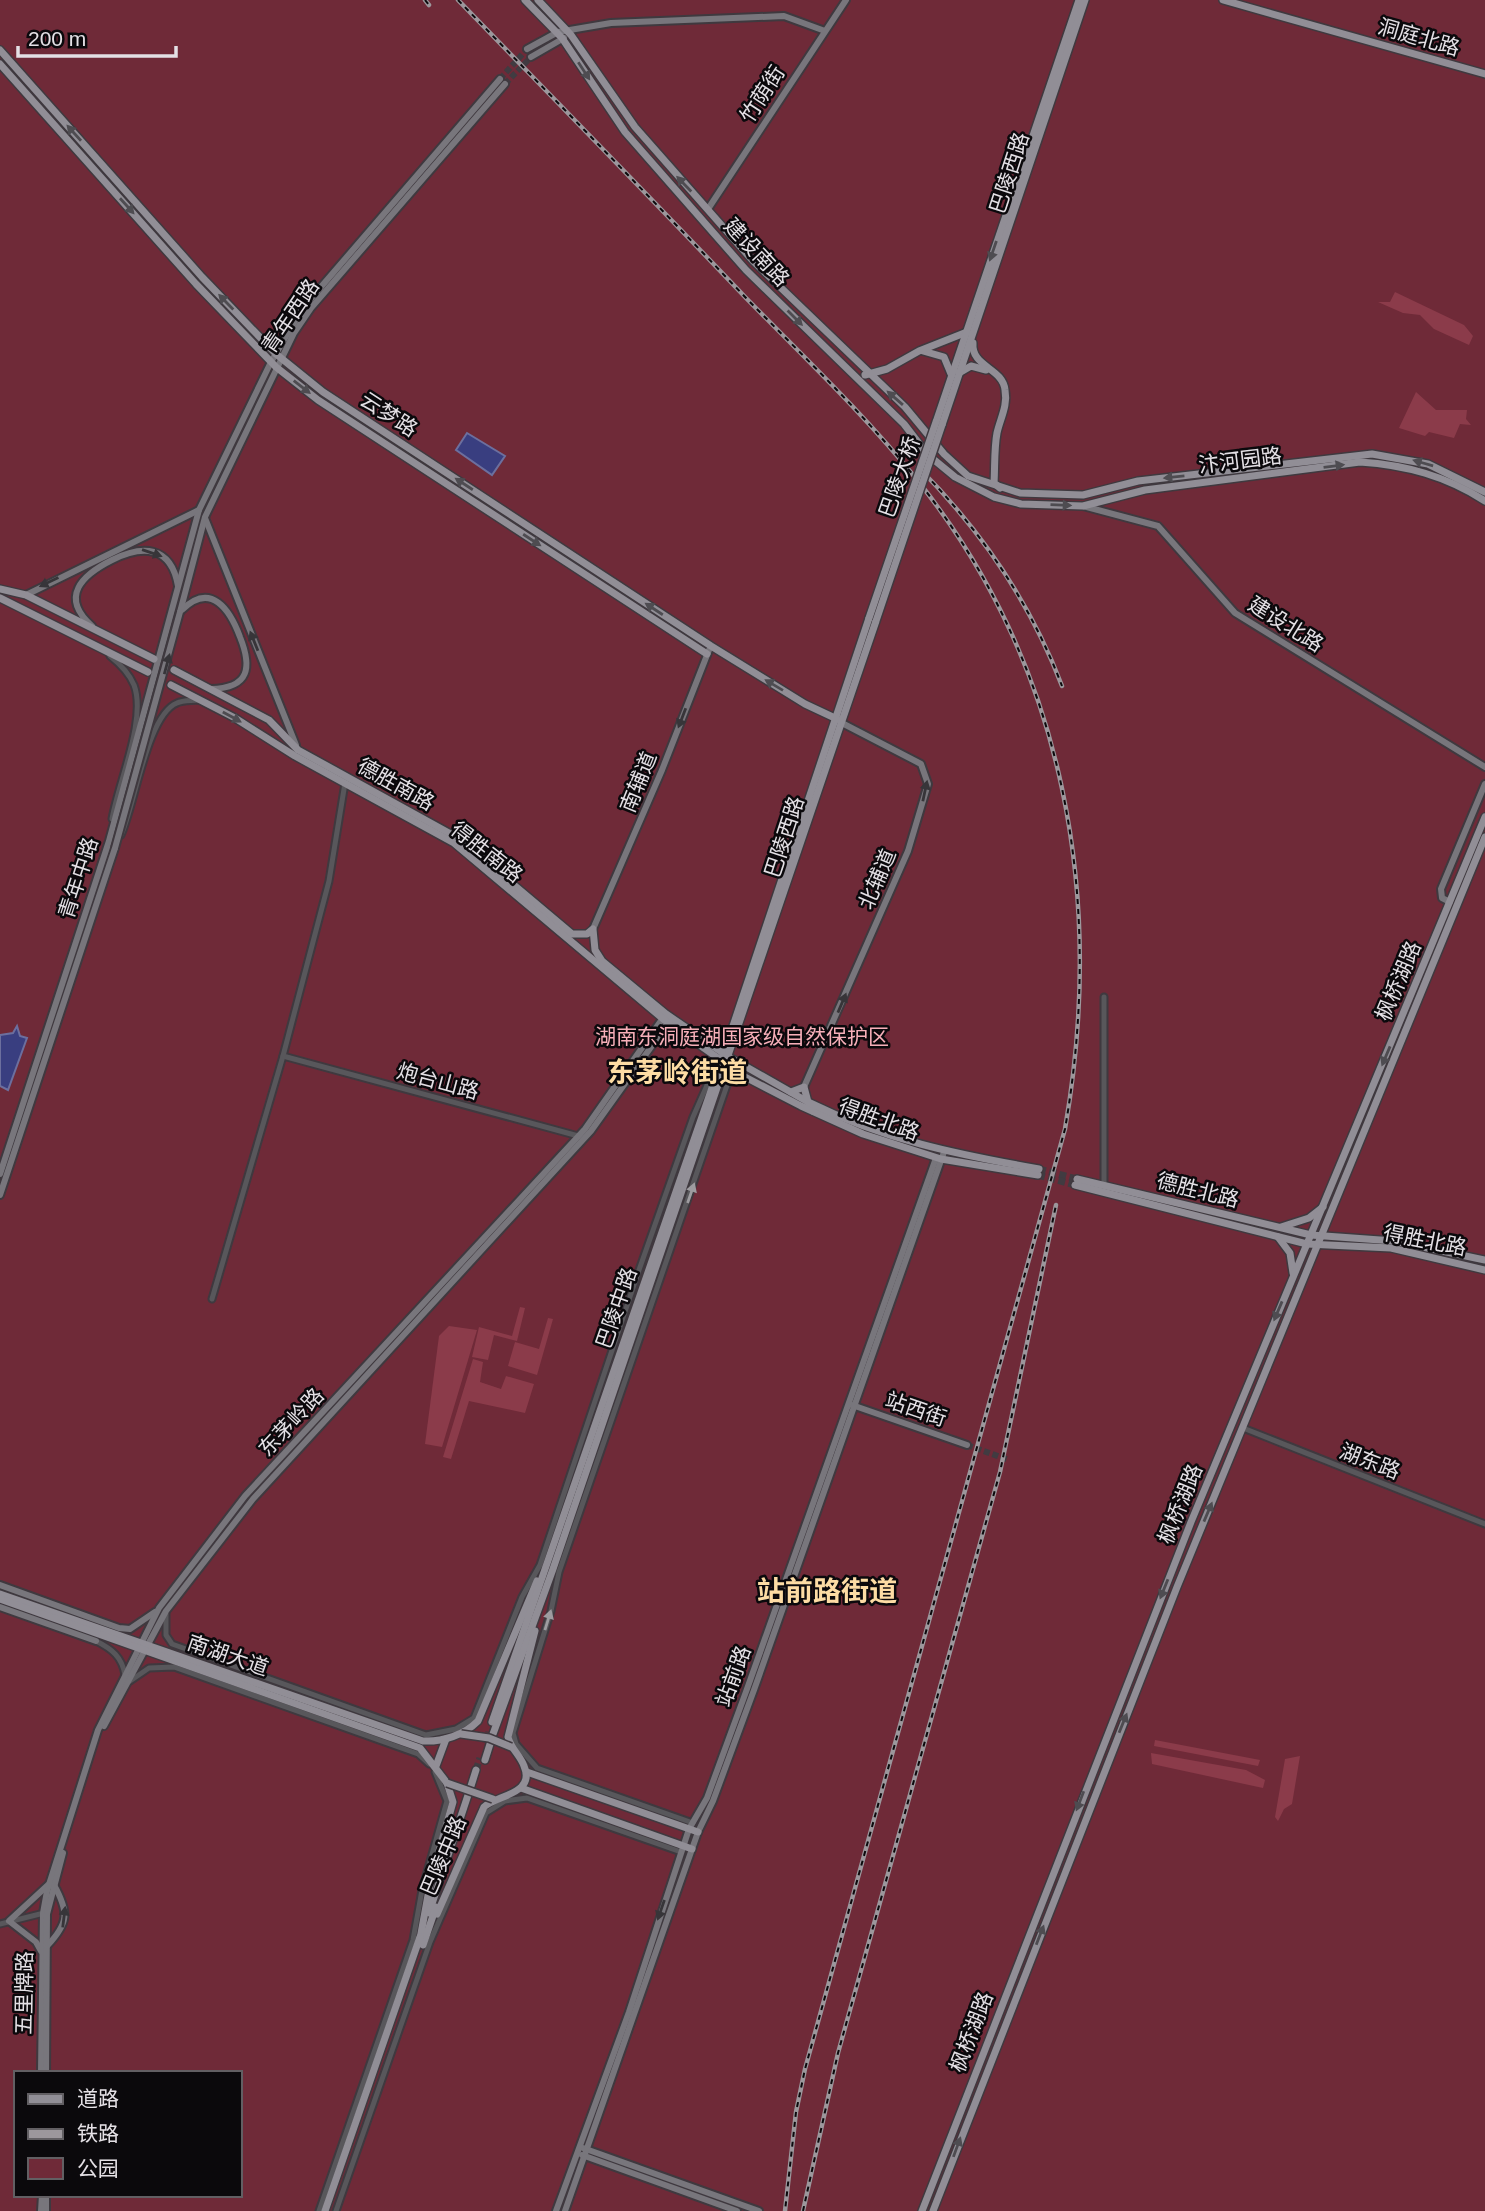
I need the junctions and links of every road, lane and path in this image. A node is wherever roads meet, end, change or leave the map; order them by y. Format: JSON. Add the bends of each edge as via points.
{"nodes":[{"id":1,"x":526,"y":0,"type":"edge"},
{"id":2,"x":538,"y":0,"type":"edge"},
{"id":3,"x":846,"y":0,"type":"edge"},
{"id":4,"x":1079,"y":0,"type":"edge"},
{"id":5,"x":1085,"y":0,"type":"edge"},
{"id":6,"x":1223,"y":0,"type":"edge"},
{"id":7,"x":1236,"y":0,"type":"edge"},
{"id":8,"x":825,"y":31,"type":"junction"},
{"id":9,"x":564,"y":34,"type":"junction"},
{"id":10,"x":527,"y":49,"type":"tunnel mouth"},
{"id":11,"x":0,"y":50,"type":"edge"},
{"id":12,"x":531,"y":57,"type":"tunnel mouth"},
{"id":13,"x":0,"y":64,"type":"edge"},
{"id":14,"x":1485,"y":73,"type":"edge"},
{"id":15,"x":503,"y":82,"type":"tunnel mouth"},
{"id":16,"x":708,"y":209,"type":"junction"},
{"id":17,"x":971,"y":332,"type":"junction"},
{"id":18,"x":962,"y":348,"type":"joint"},
{"id":19,"x":919,"y":351,"type":"junction"},
{"id":20,"x":965,"y":357,"type":"joint"},
{"id":21,"x":276,"y":360,"type":"junction"},
{"id":22,"x":867,"y":374,"type":"junction"},
{"id":23,"x":954,"y":374,"type":"junction"},
{"id":24,"x":1000,"y":376,"type":"junction"},
{"id":25,"x":859,"y":381,"type":"junction"},
{"id":26,"x":1000,"y":489,"type":"junction"},
{"id":27,"x":1485,"y":492,"type":"edge"},
{"id":28,"x":994,"y":498,"type":"joint"},
{"id":29,"x":1485,"y":501,"type":"edge"},
{"id":30,"x":1083,"y":506,"type":"junction"},
{"id":31,"x":199,"y":510,"type":"junction"},
{"id":32,"x":205,"y":517,"type":"junction"},
{"id":33,"x":178,"y":588,"type":"junction"},
{"id":34,"x":0,"y":589,"type":"edge"},
{"id":35,"x":26,"y":595,"type":"junction"},
{"id":36,"x":0,"y":598,"type":"edge"},
{"id":37,"x":180,"y":611,"type":"junction"},
{"id":38,"x":872,"y":619,"type":"joint"},
{"id":39,"x":99,"y":632,"type":"junction"},
{"id":40,"x":711,"y":646,"type":"junction"},
{"id":41,"x":103,"y":649,"type":"junction"},
{"id":42,"x":707,"y":654,"type":"junction"},
{"id":43,"x":154,"y":659,"type":"dead end"},
{"id":44,"x":174,"y":670,"type":"dead end"},
{"id":45,"x":148,"y":672,"type":"dead end"},
{"id":46,"x":172,"y":685,"type":"dead end"},
{"id":47,"x":210,"y":689,"type":"junction"},
{"id":48,"x":201,"y":700,"type":"junction"},
{"id":49,"x":837,"y":719,"type":"junction"},
{"id":50,"x":298,"y":750,"type":"junction"},
{"id":51,"x":1485,"y":767,"type":"edge"},
{"id":52,"x":345,"y":783,"type":"junction"},
{"id":53,"x":1485,"y":784,"type":"edge"},
{"id":54,"x":1485,"y":817,"type":"edge"},
{"id":55,"x":1485,"y":837,"type":"edge"},
{"id":56,"x":109,"y":841,"type":"junction"},
{"id":57,"x":115,"y":848,"type":"junction"},
{"id":58,"x":1450,"y":902,"type":"junction"},
{"id":59,"x":593,"y":929,"type":"junction"},
{"id":60,"x":1104,"y":997,"type":"dead end"},
{"id":61,"x":667,"y":1018,"type":"junction"},
{"id":62,"x":283,"y":1056,"type":"junction"},
{"id":63,"x":725,"y":1061,"type":"junction"},
{"id":64,"x":745,"y":1077,"type":"junction"},
{"id":65,"x":804,"y":1087,"type":"junction"},
{"id":66,"x":725,"y":1089,"type":"junction"},
{"id":67,"x":790,"y":1092,"type":"junction"},
{"id":68,"x":777,"y":1094,"type":"junction"},
{"id":69,"x":808,"y":1102,"type":"junction"},
{"id":70,"x":814,"y":1112,"type":"junction"},
{"id":71,"x":582,"y":1137,"type":"junction"},
{"id":72,"x":940,"y":1155,"type":"junction"},
{"id":73,"x":1038,"y":1172,"type":"tunnel mouth"},
{"id":74,"x":0,"y":1174,"type":"edge"},
{"id":75,"x":1104,"y":1185,"type":"junction"},
{"id":76,"x":0,"y":1195,"type":"edge"},
{"id":77,"x":1323,"y":1206,"type":"junction"},
{"id":78,"x":1278,"y":1227,"type":"junction"},
{"id":79,"x":1311,"y":1235,"type":"junction"},
{"id":80,"x":1321,"y":1235,"type":"junction"},
{"id":81,"x":1278,"y":1236,"type":"junction"},
{"id":82,"x":1307,"y":1244,"type":"junction"},
{"id":83,"x":1317,"y":1245,"type":"junction"},
{"id":84,"x":1485,"y":1260,"type":"edge"},
{"id":85,"x":1485,"y":1270,"type":"edge"},
{"id":86,"x":1292,"y":1277,"type":"junction"},
{"id":87,"x":212,"y":1299,"type":"dead end"},
{"id":88,"x":639,"y":1341,"type":"junction"},
{"id":89,"x":630,"y":1346,"type":"junction"},
{"id":90,"x":626,"y":1379,"type":"junction"},
{"id":91,"x":615,"y":1390,"type":"junction"},
{"id":92,"x":852,"y":1405,"type":"junction"},
{"id":93,"x":1243,"y":1428,"type":"junction"},
{"id":94,"x":967,"y":1445,"type":"tunnel mouth"},
{"id":95,"x":1485,"y":1524,"type":"edge"},
{"id":96,"x":549,"y":1568,"type":"junction"},
{"id":97,"x":0,"y":1585,"type":"edge"},
{"id":98,"x":0,"y":1594,"type":"edge"},
{"id":99,"x":0,"y":1599,"type":"edge"},
{"id":100,"x":0,"y":1607,"type":"edge"},
{"id":101,"x":163,"y":1609,"type":"junction"},
{"id":102,"x":96,"y":1641,"type":"joint"},
{"id":103,"x":143,"y":1647,"type":"junction"},
{"id":104,"x":125,"y":1675,"type":"junction"},
{"id":105,"x":126,"y":1686,"type":"junction"},
{"id":106,"x":306,"y":1704,"type":"junction"},
{"id":107,"x":491,"y":1733,"type":"tunnel mouth"},
{"id":108,"x":461,"y":1734,"type":"junction"},
{"id":109,"x":446,"y":1739,"type":"junction"},
{"id":110,"x":488,"y":1743,"type":"tunnel mouth"},
{"id":111,"x":511,"y":1747,"type":"junction"},
{"id":112,"x":483,"y":1759,"type":"tunnel mouth"},
{"id":113,"x":436,"y":1766,"type":"junction"},
{"id":114,"x":478,"y":1771,"type":"tunnel mouth"},
{"id":115,"x":527,"y":1772,"type":"junction"},
{"id":116,"x":447,"y":1783,"type":"junction"},
{"id":117,"x":473,"y":1787,"type":"dead end"},
{"id":118,"x":520,"y":1788,"type":"junction"},
{"id":119,"x":470,"y":1796,"type":"dead end"},
{"id":120,"x":493,"y":1799,"type":"junction"},
{"id":121,"x":693,"y":1828,"type":"junction"},
{"id":122,"x":686,"y":1849,"type":"junction"},
{"id":123,"x":52,"y":1884,"type":"junction"},
{"id":124,"x":45,"y":1913,"type":"junction"},
{"id":125,"x":9,"y":1921,"type":"junction"},
{"id":126,"x":0,"y":1924,"type":"edge"},
{"id":127,"x":422,"y":1939,"type":"junction"},
{"id":128,"x":45,"y":1950,"type":"junction"},
{"id":129,"x":43,"y":2071,"type":"edge"},
{"id":130,"x":581,"y":2151,"type":"junction"},
{"id":131,"x":319,"y":2211,"type":"edge"},
{"id":132,"x":327,"y":2211,"type":"edge"},
{"id":133,"x":337,"y":2211,"type":"edge"},
{"id":134,"x":556,"y":2211,"type":"edge"},
{"id":135,"x":565,"y":2211,"type":"edge"},
{"id":136,"x":737,"y":2211,"type":"edge"},
{"id":137,"x":759,"y":2211,"type":"edge"},
{"id":138,"x":922,"y":2211,"type":"edge"},
{"id":139,"x":933,"y":2211,"type":"edge"}],
"edges":[{"from":1,"to":9,"type":"main road","name":"建设南路"},
{"from":2,"to":9,"type":"main road","name":"建设南路"},
{"from":3,"to":8,"type":"main road","name":"竹荫街"},
{"from":4,"to":17,"type":"main road","name":"巴陵西路","one_way":true},
{"from":5,"to":17,"type":"main road","name":"巴陵西路"},
{"from":6,"to":14,"type":"main road","name":"洞庭北路"},
{"from":7,"to":14,"type":"main road","name":"洞庭北路"},
{"from":8,"to":9,"type":"main road","via":[[784,16],[611,23]]},
{"from":8,"to":16,"type":"main road","name":"竹荫街"},
{"from":9,"to":10,"type":"main road"},
{"from":9,"to":12,"type":"main road"},
{"from":16,"to":9,"type":"main road","name":"建设南路","one_way":true,"via":[[635,127]]},
{"from":9,"to":25,"type":"main road","name":"建设南路","one_way":true,"via":[[625,132],[663,177],[746,270]]},
{"from":21,"to":11,"type":"main road","name":"云梦路","one_way":true},
{"from":13,"to":21,"type":"main road","one_way":true,"via":[[196,284]]},
{"from":15,"to":21,"type":"main road","name":"青年西路","via":[[312,308]]},
{"from":16,"to":22,"type":"main road","name":"建设南路","via":[[752,261]]},
{"from":17,"to":18,"type":"main road","name":"巴陵西路"},
{"from":17,"to":19,"type":"main road"},
{"from":17,"to":20,"type":"main road","name":"巴陵西路"},
{"from":17,"to":24,"type":"main road","via":[[979,362]]},
{"from":18,"to":23,"type":"main road","name":"巴陵大桥"},
{"from":19,"to":22,"type":"main road","via":[[887,369]]},
{"from":19,"to":23,"type":"main road","via":[[944,356]]},
{"from":20,"to":23,"type":"main road","name":"巴陵大桥"},
{"from":21,"to":31,"type":"main road","name":"青年西路"},
{"from":21,"to":32,"type":"main road","name":"青年西路"},
{"from":40,"to":21,"type":"main road","name":"云梦路","one_way":true},
{"from":21,"to":42,"type":"main road","one_way":true,"via":[[318,400]]},
{"from":22,"to":25,"type":"main road"},
{"from":26,"to":22,"type":"main road","name":"建设南路","one_way":true,"via":[[968,476],[905,407]]},
{"from":23,"to":24,"type":"main road","via":[[971,366]]},
{"from":23,"to":38,"type":"main road","name":"巴陵大桥","bridge":true},
{"from":24,"to":26,"type":"main road","via":[[1006,388],[996,434],[994,483]]},
{"from":25,"to":28,"type":"main road","name":"建设南路","via":[[904,424],[927,454],[955,477]]},
{"from":27,"to":26,"type":"main road","name":"汴河园路","one_way":true,"via":[[1428,464],[1373,454],[1138,481],[1083,495]]},
{"from":28,"to":30,"type":"main road","name":"汴河园路","one_way":true},
{"from":30,"to":29,"type":"main road","name":"汴河园路","one_way":true,"via":[[1144,490],[1360,462],[1418,471],[1450,481]]},
{"from":30,"to":51,"type":"main road","name":"建设北路","via":[[1158,526],[1235,613]]},
{"from":31,"to":33,"type":"main road","name":"青年西路"},
{"from":31,"to":35,"type":"main road","one_way":true},
{"from":32,"to":37,"type":"main road","name":"青年西路"},
{"from":50,"to":32,"type":"main road","one_way":true},
{"from":39,"to":33,"type":"main road","one_way":true,"via":[[77,603],[78,588],[90,570],[133,549],[144,549],[163,556]]},
{"from":33,"to":56,"type":"main road","name":"青年中路"},
{"from":34,"to":35,"type":"main road"},
{"from":35,"to":39,"type":"main road"},
{"from":36,"to":41,"type":"main road"},
{"from":37,"to":47,"type":"main road","via":[[204,598],[216,600],[228,610],[239,633],[247,670],[234,685]]},
{"from":57,"to":37,"type":"main road","name":"青年中路","one_way":true,"bridge":true},
{"from":38,"to":49,"type":"main road","name":"巴陵西路"},
{"from":39,"to":43,"type":"main road"},
{"from":40,"to":42,"type":"main road","name":"南辅道"},
{"from":49,"to":40,"type":"main road","name":"云梦路","one_way":true},
{"from":41,"to":45,"type":"main road"},
{"from":41,"to":56,"type":"street","via":[[130,677],[138,707]]},
{"from":42,"to":59,"type":"main road","name":"南辅道","one_way":true},
{"from":44,"to":47,"type":"main road","name":"德胜南路"},
{"from":46,"to":48,"type":"main road","name":"得胜南路"},
{"from":47,"to":50,"type":"main road","name":"德胜南路","via":[[269,720]]},
{"from":48,"to":52,"type":"main road","name":"得胜南路","one_way":true},
{"from":48,"to":57,"type":"street","via":[[177,703],[157,724]]},
{"from":49,"to":63,"type":"main road","name":"巴陵西路"},
{"from":65,"to":49,"type":"main road","name":"北辅道","one_way":true,"via":[[895,885],[928,784],[921,764]]},
{"from":50,"to":59,"type":"main road","name":"德胜南路","via":[[458,838],[572,934]]},
{"from":52,"to":61,"type":"main road","name":"得胜南路","via":[[454,844]]},
{"from":52,"to":62,"type":"street","via":[[329,881]]},
{"from":53,"to":58,"type":"main road","via":[[1441,889],[1441,898]]},
{"from":54,"to":58,"type":"main road","name":"枫桥湖路"},
{"from":55,"to":80,"type":"main road","name":"枫桥湖路"},
{"from":56,"to":74,"type":"main road","name":"青年中路"},
{"from":57,"to":76,"type":"main road","name":"青年中路"},
{"from":58,"to":77,"type":"main road","name":"枫桥湖路","one_way":true},
{"from":59,"to":61,"type":"main road","name":"得胜南路","via":[[595,950],[602,961]]},
{"from":60,"to":75,"type":"street"},
{"from":61,"to":63,"type":"main road","name":"得胜南路"},
{"from":61,"to":71,"type":"main road","name":"东茅岭路"},
{"from":62,"to":71,"type":"street","name":"炮台山路"},
{"from":62,"to":87,"type":"street"},
{"from":63,"to":64,"type":"main road","name":"得胜北路"},
{"from":63,"to":66,"type":"street"},
{"from":63,"to":67,"type":"main road","name":"得胜南路"},
{"from":63,"to":89,"type":"main road","name":"巴陵中路"},
{"from":63,"to":96,"type":"main road","name":"巴陵中路"},
{"from":63,"to":101,"type":"street","via":[[639,1270],[540,1565],[522,1597],[474,1718],[426,1735],[375,1718],[172,1644],[166,1635]]},
{"from":64,"to":66,"type":"street","via":[[732,1079]]},
{"from":64,"to":68,"type":"main road","name":"得胜北路"},
{"from":65,"to":67,"type":"main road"},
{"from":65,"to":69,"type":"main road"},
{"from":88,"to":66,"type":"street","one_way":true},
{"from":67,"to":68,"type":"main road"},
{"from":67,"to":69,"type":"main road","name":"得胜南路"},
{"from":68,"to":70,"type":"main road","name":"得胜北路"},
{"from":69,"to":70,"type":"main road","name":"得胜南路"},
{"from":69,"to":72,"type":"main road"},
{"from":70,"to":72,"type":"main road","name":"得胜北路","via":[[863,1134]]},
{"from":71,"to":101,"type":"main road","name":"东茅岭路","via":[[253,1499]]},
{"from":72,"to":73,"type":"main road"},
{"from":72,"to":92,"type":"main road","name":"站前路"},
{"from":72,"to":121,"type":"main road","name":"站前路"},
{"from":75,"to":78,"type":"main road","name":"德胜北路"},
{"from":75,"to":81,"type":"main road","name":"德胜北路","via":[[1076,1182]]},
{"from":77,"to":78,"type":"main road","via":[[1309,1218]]},
{"from":77,"to":79,"type":"main road","name":"枫桥湖路"},
{"from":78,"to":79,"type":"main road","name":"德胜北路"},
{"from":79,"to":80,"type":"main road","name":"得胜北路"},
{"from":79,"to":82,"type":"main road","name":"枫桥湖路"},
{"from":80,"to":83,"type":"main road","name":"枫桥湖路"},
{"from":80,"to":84,"type":"main road","name":"得胜北路","via":[[1394,1241]]},
{"from":81,"to":82,"type":"main road"},
{"from":81,"to":86,"type":"main road","via":[[1290,1253]]},
{"from":82,"to":83,"type":"main road","name":"得胜北路"},
{"from":82,"to":86,"type":"main road","name":"枫桥湖路"},
{"from":83,"to":85,"type":"main road","name":"得胜北路","via":[[1391,1248]]},
{"from":83,"to":93,"type":"main road","name":"枫桥湖路"},
{"from":86,"to":138,"type":"main road","name":"枫桥湖路","one_way":true,"via":[[1104,1738]]},
{"from":88,"to":89,"type":"street"},
{"from":88,"to":90,"type":"street"},
{"from":89,"to":91,"type":"main road","name":"巴陵中路"},
{"from":90,"to":91,"type":"street"},
{"from":121,"to":90,"type":"street","one_way":true,"via":[[537,1768],[516,1744],[513,1733],[559,1572]]},
{"from":91,"to":96,"type":"main road","name":"巴陵中路"},
{"from":92,"to":94,"type":"main road","name":"站西街"},
{"from":92,"to":121,"type":"main road","name":"站前路","via":[[713,1801]]},
{"from":93,"to":95,"type":"street","name":"湖东路"},
{"from":139,"to":93,"type":"main road","name":"枫桥湖路","one_way":true},
{"from":96,"to":107,"type":"main road","name":"巴陵中路"},
{"from":96,"to":108,"type":"main road","name":"巴陵中路","via":[[527,1598],[478,1721]]},
{"from":96,"to":111,"type":"main road","name":"巴陵中路","via":[[508,1729]]},
{"from":97,"to":101,"type":"main road","via":[[119,1628],[140,1625]]},
{"from":98,"to":103,"type":"main road","name":"南湖大道"},
{"from":99,"to":103,"type":"main road","name":"南湖大道"},
{"from":100,"to":102,"type":"main road"},
{"from":101,"to":103,"type":"main road","name":"东茅岭路"},
{"from":102,"to":104,"type":"street","via":[[120,1658]]},
{"from":103,"to":104,"type":"main road","name":"东茅岭路"},
{"from":103,"to":105,"type":"main road","name":"东茅岭路"},
{"from":103,"to":106,"type":"main road","name":"南湖大道"},
{"from":104,"to":123,"type":"main road","name":"东茅岭路","via":[[89,1754]]},
{"from":105,"to":123,"type":"main road","name":"东茅岭路","via":[[92,1755]]},
{"from":105,"to":131,"type":"street","via":[[149,1668],[174,1667],[418,1754],[445,1790],[447,1801],[413,1940]]},
{"from":106,"to":109,"type":"main road","name":"南湖大道","via":[[424,1741]]},
{"from":106,"to":113,"type":"main road","name":"巴陵中路","via":[[420,1748]]},
{"from":108,"to":109,"type":"main road"},
{"from":108,"to":111,"type":"main road","bridge":true},
{"from":109,"to":113,"type":"main road"},
{"from":110,"to":112,"type":"main road"},
{"from":111,"to":115,"type":"main road"},
{"from":113,"to":116,"type":"main road","name":"巴陵中路"},
{"from":114,"to":117,"type":"main road"},
{"from":115,"to":118,"type":"main road"},
{"from":115,"to":121,"type":"main road"},
{"from":116,"to":120,"type":"main road","bridge":true},
{"from":116,"to":127,"type":"main road","name":"巴陵中路","via":[[453,1801],[431,1879]]},
{"from":118,"to":120,"type":"main road","name":"巴陵中路","via":[[508,1797]]},
{"from":118,"to":122,"type":"main road"},
{"from":119,"to":127,"type":"main road","name":"巴陵中路"},
{"from":120,"to":127,"type":"main road","name":"巴陵中路","via":[[480,1812]]},
{"from":121,"to":122,"type":"main road","name":"站前路"},
{"from":122,"to":130,"type":"main road","name":"站前路"},
{"from":122,"to":130,"type":"main road","name":"站前路","one_way":true},
{"from":122,"to":133,"type":"street","via":[[527,1798],[505,1801],[486,1813],[430,1942]]},
{"from":123,"to":124,"type":"main road","name":"东茅岭路"},
{"from":123,"to":125,"type":"main road"},
{"from":128,"to":123,"type":"main road","one_way":true,"via":[[62,1931],[66,1907]]},
{"from":124,"to":125,"type":"street"},
{"from":124,"to":128,"type":"main road","name":"五里牌路"},
{"from":125,"to":126,"type":"street"},
{"from":125,"to":128,"type":"main road"},
{"from":127,"to":132,"type":"main road","name":"巴陵中路"},
{"from":128,"to":129,"type":"main road","name":"五里牌路"},
{"from":130,"to":134,"type":"main road","name":"站前路"},
{"from":130,"to":135,"type":"main road","name":"站前路"},
{"from":130,"to":136,"type":"main road"},
{"from":130,"to":137,"type":"main road"}]}
